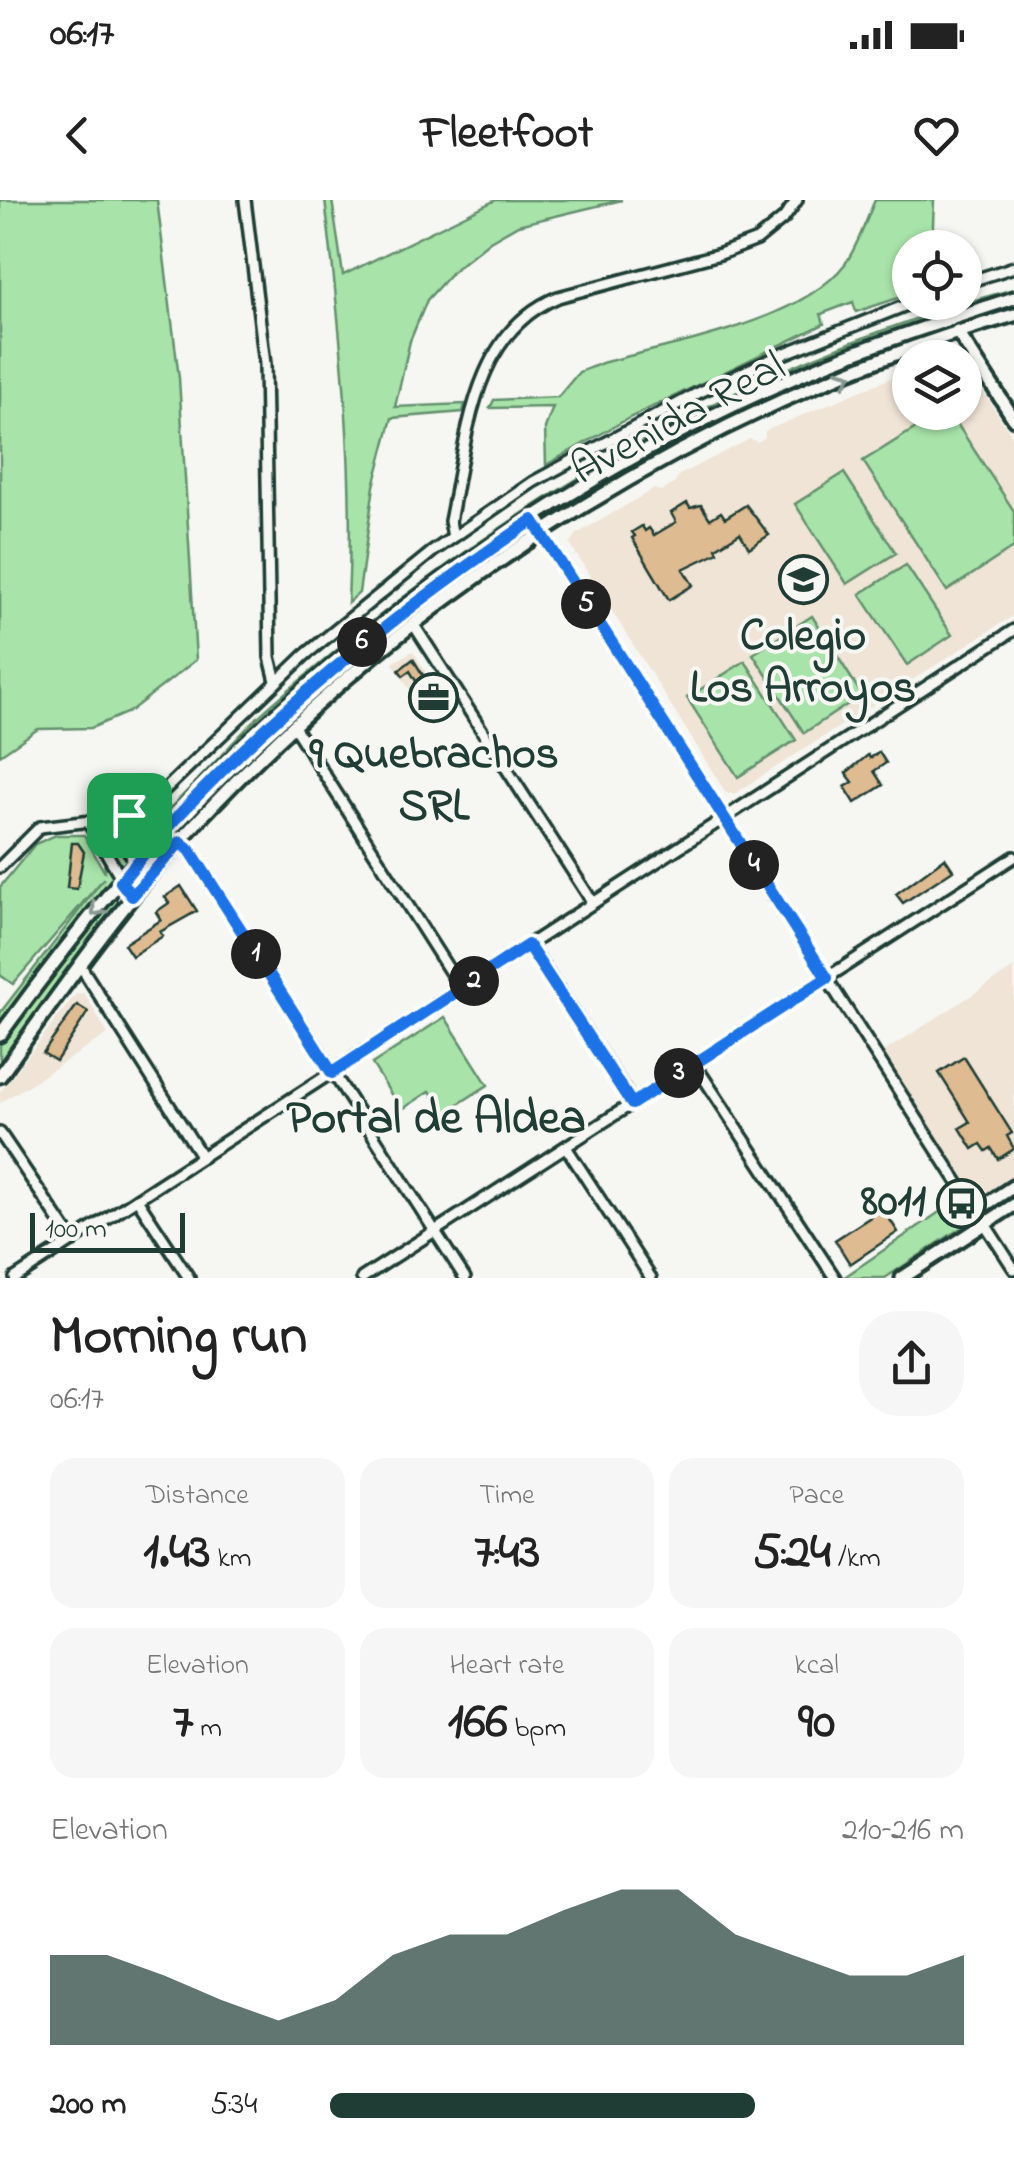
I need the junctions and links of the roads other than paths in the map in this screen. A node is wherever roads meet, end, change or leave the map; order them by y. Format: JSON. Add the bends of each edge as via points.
{"nodes":[{"id":1,"x":245,"y":200,"type":"edge"},
{"id":2,"x":797,"y":200,"type":"edge"},
{"id":3,"x":1014,"y":267,"type":"edge"},
{"id":4,"x":982,"y":278,"type":"edge"},
{"id":5,"x":1014,"y":298,"type":"edge"},
{"id":6,"x":982,"y":308,"type":"edge"},
{"id":7,"x":892,"y":311,"type":"edge"},
{"id":8,"x":1014,"y":316,"type":"edge"},
{"id":9,"x":945,"y":320,"type":"edge"},
{"id":10,"x":949,"y":320,"type":"edge"},
{"id":11,"x":958,"y":334,"type":"junction"},
{"id":12,"x":1014,"y":419,"type":"edge"},
{"id":13,"x":533,"y":520,"type":"junction"},
{"id":14,"x":542,"y":535,"type":"junction"},
{"id":15,"x":453,"y":537,"type":"junction"},
{"id":16,"x":414,"y":625,"type":"junction"},
{"id":17,"x":1014,"y":630,"type":"edge"},
{"id":18,"x":276,"y":681,"type":"junction"},
{"id":19,"x":294,"y":724,"type":"junction"},
{"id":20,"x":129,"y":815,"type":"junction"},
{"id":21,"x":724,"y":818,"type":"junction"},
{"id":22,"x":113,"y":819,"type":"junction"},
{"id":23,"x":88,"y":822,"type":"junction"},
{"id":24,"x":164,"y":830,"type":"junction"},
{"id":25,"x":180,"y":842,"type":"junction"},
{"id":26,"x":148,"y":849,"type":"junction"},
{"id":27,"x":1014,"y":857,"type":"edge"},
{"id":28,"x":164,"y":860,"type":"junction"},
{"id":29,"x":135,"y":865,"type":"junction"},
{"id":30,"x":0,"y":867,"type":"edge"},
{"id":31,"x":146,"y":879,"type":"junction"},
{"id":32,"x":121,"y":882,"type":"junction"},
{"id":33,"x":132,"y":896,"type":"junction"},
{"id":34,"x":593,"y":903,"type":"junction"},
{"id":35,"x":528,"y":945,"type":"junction"},
{"id":36,"x":80,"y":965,"type":"junction"},
{"id":37,"x":827,"y":978,"type":"junction"},
{"id":38,"x":461,"y":989,"type":"junction"},
{"id":39,"x":0,"y":1035,"type":"edge"},
{"id":40,"x":694,"y":1064,"type":"junction"},
{"id":41,"x":332,"y":1073,"type":"junction"},
{"id":42,"x":0,"y":1076,"type":"edge"},
{"id":43,"x":632,"y":1104,"type":"junction"},
{"id":44,"x":0,"y":1132,"type":"edge"},
{"id":45,"x":566,"y":1146,"type":"junction"},
{"id":46,"x":202,"y":1157,"type":"junction"},
{"id":47,"x":1014,"y":1186,"type":"edge"},
{"id":48,"x":137,"y":1199,"type":"junction"},
{"id":49,"x":1014,"y":1205,"type":"edge"},
{"id":50,"x":976,"y":1211,"type":"junction"},
{"id":51,"x":985,"y":1224,"type":"junction"},
{"id":52,"x":434,"y":1232,"type":"junction"},
{"id":53,"x":73,"y":1241,"type":"junction"},
{"id":54,"x":1014,"y":1269,"type":"edge"},
{"id":55,"x":15,"y":1278,"type":"edge"},
{"id":56,"x":189,"y":1278,"type":"edge"},
{"id":57,"x":362,"y":1278,"type":"edge"},
{"id":58,"x":464,"y":1278,"type":"edge"},
{"id":59,"x":650,"y":1278,"type":"edge"},
{"id":60,"x":835,"y":1278,"type":"edge"},
{"id":61,"x":902,"y":1278,"type":"edge"}],
"edges":[{"from":1,"to":18,"type":"street","via":[[265,364],[270,657]]},
{"from":2,"to":15,"type":"street","via":[[757,240],[558,297],[518,321],[490,359],[479,389],[450,521]]},
{"from":3,"to":4,"type":"street"},
{"from":5,"to":6,"type":"main road","name":"Avenida Real"},
{"from":7,"to":15,"type":"street","via":[[698,393],[533,482]]},
{"from":8,"to":11,"type":"main road","name":"Avenida Real"},
{"from":9,"to":13,"type":"main road","name":"Avenida Real","via":[[736,404]]},
{"from":10,"to":11,"type":"main road"},
{"from":11,"to":12,"type":"main road"},
{"from":14,"to":11,"type":"main road","name":"Avenida Real","one_way":true,"via":[[747,419]]},
{"from":13,"to":14,"type":"street"},
{"from":13,"to":24,"type":"main road","name":"Avenida Real","via":[[327,670]]},
{"from":14,"to":16,"type":"main road","name":"Avenida Real"},
{"from":14,"to":21,"type":"street"},
{"from":15,"to":18,"type":"street"},
{"from":16,"to":19,"type":"main road","name":"Avenida Real"},
{"from":16,"to":34,"type":"street"},
{"from":17,"to":21,"type":"street"},
{"from":18,"to":20,"type":"street","via":[[152,802]]},
{"from":19,"to":25,"type":"main road","name":"Avenida Real"},
{"from":19,"to":38,"type":"street"},
{"from":20,"to":22,"type":"street"},
{"from":20,"to":26,"type":"street"},
{"from":21,"to":34,"type":"street"},
{"from":21,"to":37,"type":"street"},
{"from":22,"to":23,"type":"street"},
{"from":22,"to":26,"type":"street","via":[[134,846]]},
{"from":22,"to":29,"type":"street"},
{"from":23,"to":30,"type":"street","via":[[40,826]]},
{"from":23,"to":32,"type":"street"},
{"from":24,"to":25,"type":"street"},
{"from":24,"to":26,"type":"main road","name":"Avenida Real"},
{"from":25,"to":28,"type":"main road","name":"Avenida Real"},
{"from":25,"to":41,"type":"street"},
{"from":26,"to":28,"type":"street"},
{"from":26,"to":29,"type":"main road","name":"Avenida Real"},
{"from":27,"to":37,"type":"street"},
{"from":28,"to":31,"type":"main road","name":"Avenida Real"},
{"from":29,"to":31,"type":"street"},
{"from":29,"to":32,"type":"main road","name":"Avenida Real"},
{"from":31,"to":33,"type":"main road","name":"Avenida Real"},
{"from":32,"to":33,"type":"street"},
{"from":32,"to":39,"type":"main road","name":"Avenida Real","one_way":true},
{"from":33,"to":36,"type":"main road","name":"Avenida Real"},
{"from":34,"to":35,"type":"street"},
{"from":35,"to":38,"type":"street"},
{"from":35,"to":43,"type":"street"},
{"from":36,"to":42,"type":"main road","name":"Avenida Real"},
{"from":36,"to":46,"type":"street"},
{"from":37,"to":40,"type":"street"},
{"from":37,"to":50,"type":"street"},
{"from":38,"to":41,"type":"street"},
{"from":40,"to":43,"type":"street"},
{"from":40,"to":60,"type":"street"},
{"from":41,"to":46,"type":"street"},
{"from":41,"to":52,"type":"street"},
{"from":43,"to":45,"type":"street"},
{"from":44,"to":53,"type":"street"},
{"from":45,"to":52,"type":"street"},
{"from":45,"to":59,"type":"street"},
{"from":46,"to":48,"type":"street"},
{"from":47,"to":50,"type":"main road"},
{"from":48,"to":53,"type":"street"},
{"from":48,"to":56,"type":"street"},
{"from":49,"to":51,"type":"main road"},
{"from":50,"to":51,"type":"main road"},
{"from":51,"to":54,"type":"street"},
{"from":51,"to":61,"type":"main road"},
{"from":52,"to":57,"type":"street"},
{"from":52,"to":58,"type":"street"},
{"from":53,"to":55,"type":"street"}]}
